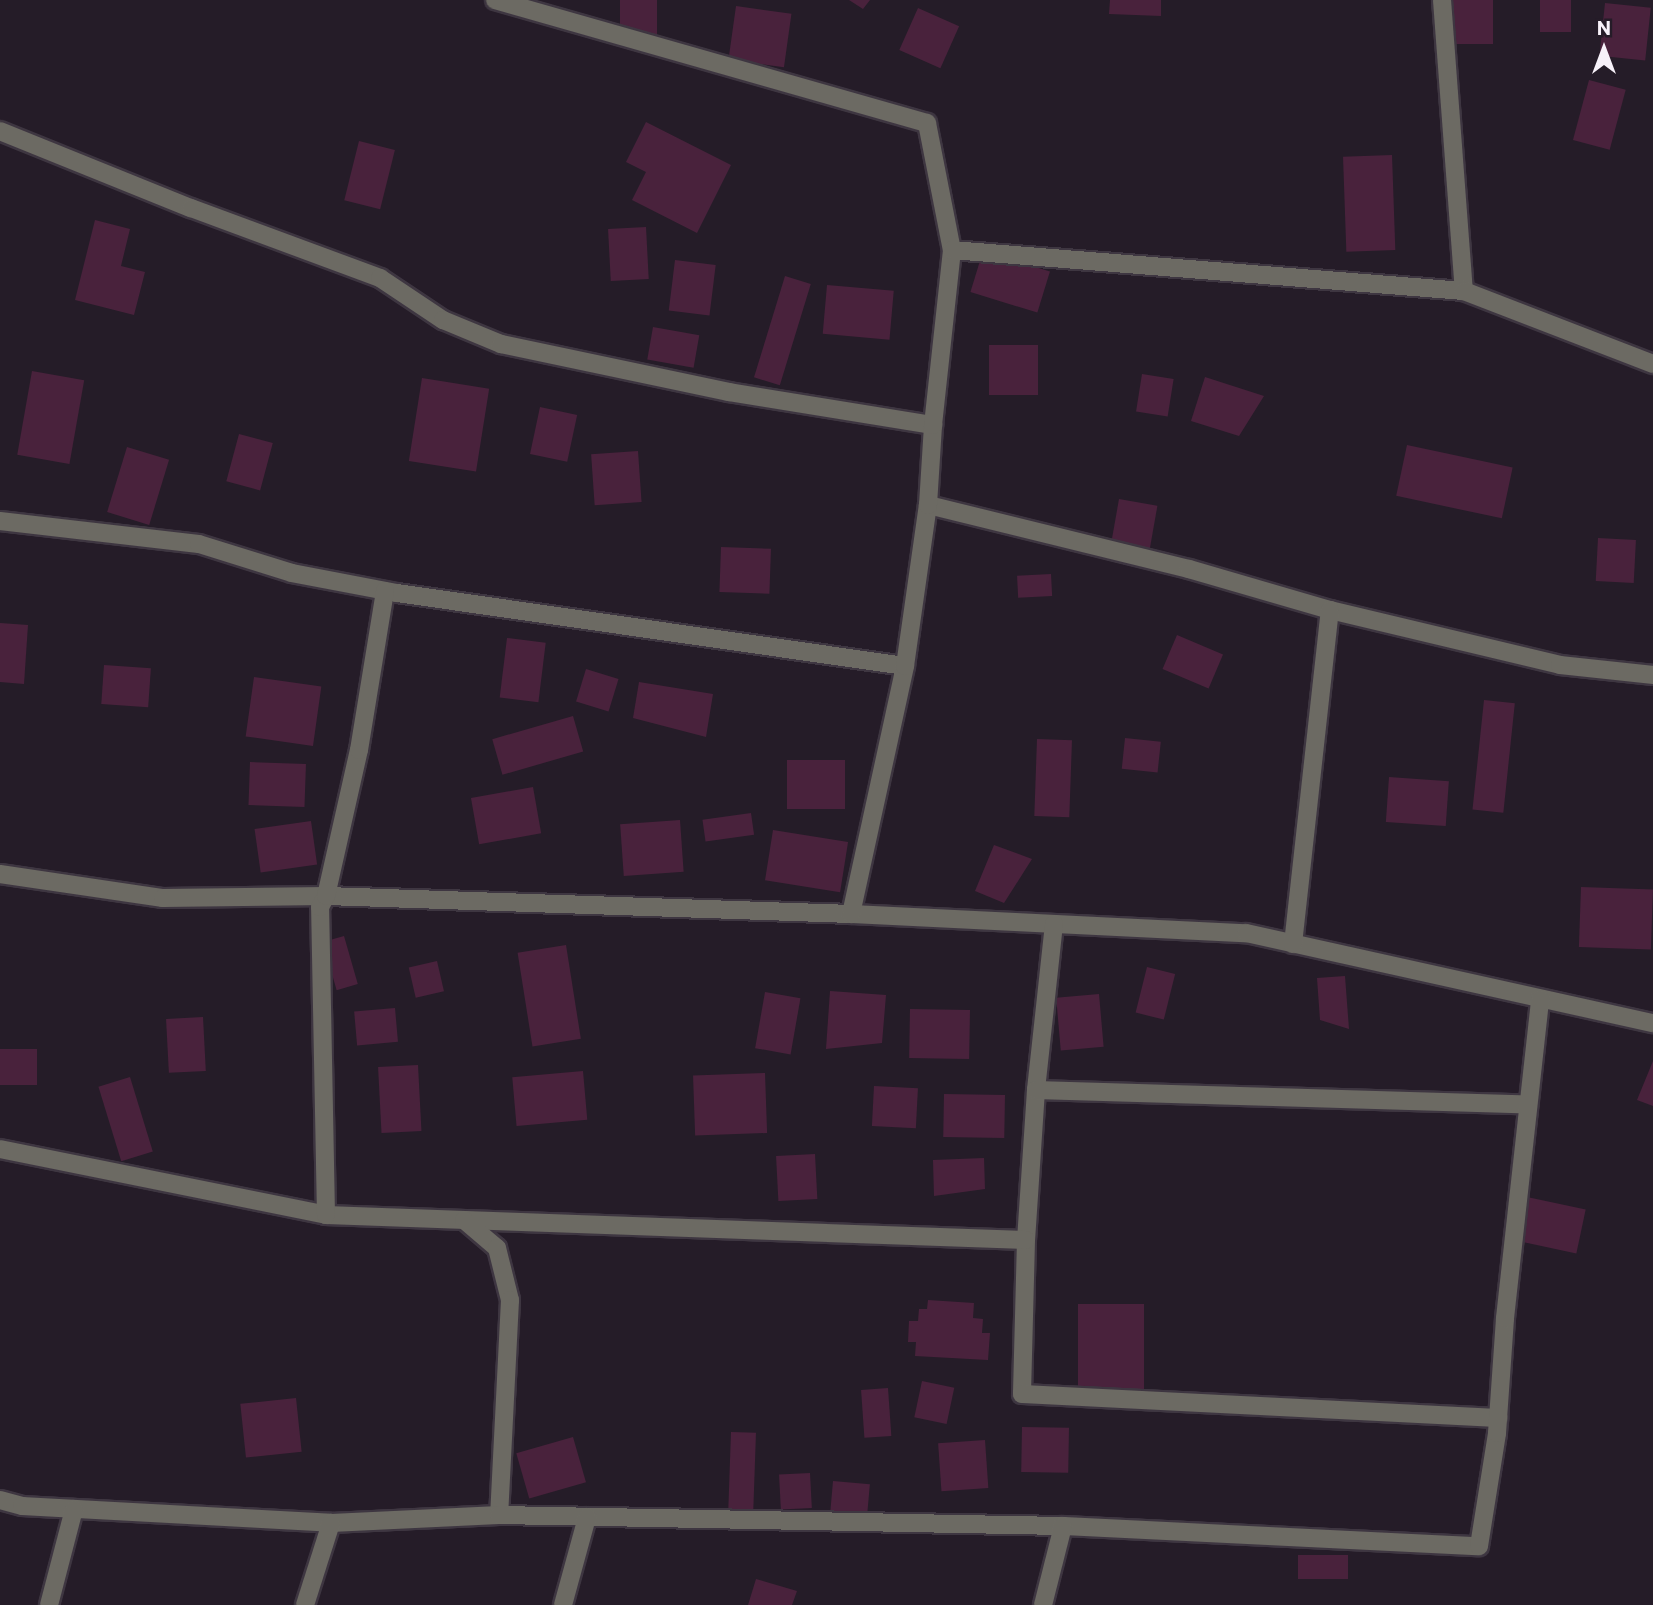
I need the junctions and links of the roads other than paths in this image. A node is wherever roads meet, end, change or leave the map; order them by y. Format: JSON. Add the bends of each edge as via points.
{"nodes":[{"id":1,"x":495,"y":0,"type":"edge"},
{"id":2,"x":1442,"y":0,"type":"edge"},
{"id":3,"x":0,"y":131,"type":"edge"},
{"id":4,"x":952,"y":250,"type":"junction"},
{"id":5,"x":1464,"y":291,"type":"junction"},
{"id":6,"x":1653,"y":364,"type":"edge"},
{"id":7,"x":933,"y":425,"type":"junction"},
{"id":8,"x":928,"y":505,"type":"junction"},
{"id":9,"x":0,"y":522,"type":"edge"},
{"id":10,"x":385,"y":591,"type":"junction"},
{"id":11,"x":1330,"y":610,"type":"junction"},
{"id":12,"x":905,"y":666,"type":"junction"},
{"id":13,"x":1653,"y":675,"type":"edge"},
{"id":14,"x":0,"y":874,"type":"edge"},
{"id":15,"x":326,"y":896,"type":"junction"},
{"id":16,"x":851,"y":914,"type":"junction"},
{"id":17,"x":1054,"y":924,"type":"junction"},
{"id":18,"x":1293,"y":944,"type":"junction"},
{"id":19,"x":1539,"y":999,"type":"junction"},
{"id":20,"x":1653,"y":1024,"type":"edge"},
{"id":21,"x":1036,"y":1090,"type":"junction"},
{"id":22,"x":1528,"y":1105,"type":"junction"},
{"id":23,"x":0,"y":1149,"type":"edge"},
{"id":24,"x":326,"y":1215,"type":"junction"},
{"id":25,"x":464,"y":1220,"type":"junction"},
{"id":26,"x":1026,"y":1240,"type":"junction"},
{"id":27,"x":1498,"y":1418,"type":"junction"},
{"id":28,"x":0,"y":1500,"type":"edge"},
{"id":29,"x":74,"y":1509,"type":"junction"},
{"id":30,"x":499,"y":1515,"type":"junction"},
{"id":31,"x":587,"y":1517,"type":"junction"},
{"id":32,"x":331,"y":1523,"type":"junction"},
{"id":33,"x":1063,"y":1526,"type":"junction"},
{"id":34,"x":49,"y":1605,"type":"edge"},
{"id":35,"x":305,"y":1605,"type":"edge"},
{"id":36,"x":562,"y":1605,"type":"edge"},
{"id":37,"x":1044,"y":1605,"type":"edge"}],
"edges":[{"from":1,"to":4,"type":"street","via":[[927,123]]},
{"from":2,"to":5,"type":"street"},
{"from":3,"to":7,"type":"street","via":[[380,278],[443,320],[501,344],[729,393]]},
{"from":4,"to":5,"type":"street"},
{"from":4,"to":7,"type":"street"},
{"from":5,"to":6,"type":"street"},
{"from":7,"to":8,"type":"street"},
{"from":8,"to":11,"type":"street","via":[[1189,569]]},
{"from":8,"to":12,"type":"street"},
{"from":9,"to":10,"type":"street","via":[[199,544],[292,573]]},
{"from":10,"to":12,"type":"street"},
{"from":10,"to":15,"type":"street","via":[[359,750]]},
{"from":11,"to":13,"type":"street","via":[[1560,665]]},
{"from":11,"to":18,"type":"street"},
{"from":12,"to":16,"type":"street"},
{"from":14,"to":15,"type":"street","via":[[163,898]]},
{"from":15,"to":16,"type":"street"},
{"from":15,"to":24,"type":"street","via":[[320,906]]},
{"from":16,"to":17,"type":"street"},
{"from":17,"to":18,"type":"street","via":[[1246,933]]},
{"from":17,"to":21,"type":"street"},
{"from":18,"to":19,"type":"street"},
{"from":19,"to":20,"type":"street"},
{"from":19,"to":22,"type":"street"},
{"from":21,"to":22,"type":"street"},
{"from":21,"to":26,"type":"street"},
{"from":22,"to":27,"type":"street"},
{"from":23,"to":24,"type":"street"},
{"from":24,"to":25,"type":"street"},
{"from":25,"to":26,"type":"street"},
{"from":25,"to":30,"type":"street","via":[[497,1248],[510,1300]]},
{"from":26,"to":27,"type":"street","via":[[1022,1394]]},
{"from":27,"to":33,"type":"street","via":[[1479,1546]]},
{"from":28,"to":29,"type":"street"},
{"from":29,"to":32,"type":"street"},
{"from":29,"to":34,"type":"street"},
{"from":30,"to":31,"type":"street"},
{"from":30,"to":32,"type":"street"},
{"from":31,"to":33,"type":"street"},
{"from":31,"to":36,"type":"street"},
{"from":32,"to":35,"type":"street"},
{"from":33,"to":37,"type":"street"}]}
